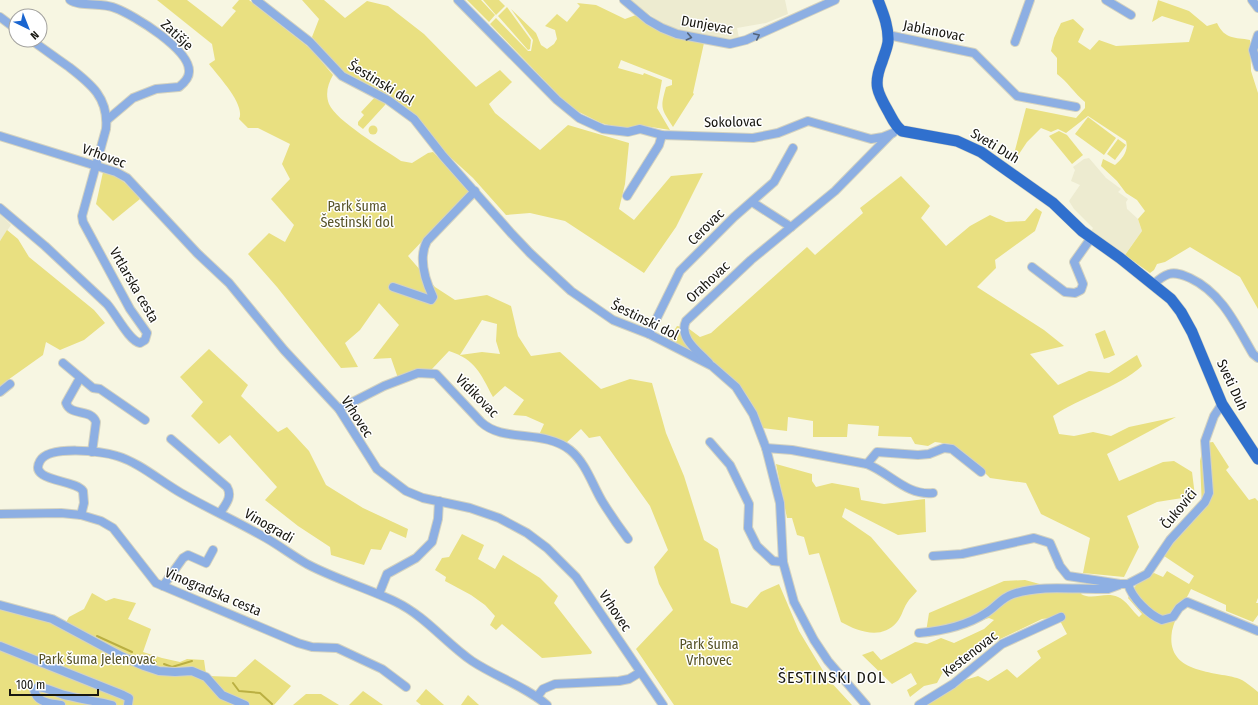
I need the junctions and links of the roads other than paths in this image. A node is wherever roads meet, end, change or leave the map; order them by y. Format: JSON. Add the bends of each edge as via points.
{"nodes":[{"id":1,"x":70,"y":0,"type":"edge"},
{"id":2,"x":256,"y":0,"type":"edge"},
{"id":3,"x":458,"y":0,"type":"edge"},
{"id":4,"x":624,"y":0,"type":"edge"},
{"id":5,"x":835,"y":0,"type":"edge"},
{"id":6,"x":878,"y":0,"type":"edge"},
{"id":7,"x":1030,"y":0,"type":"edge"},
{"id":8,"x":1106,"y":0,"type":"edge"},
{"id":9,"x":1252,"y":0,"type":"edge"},
{"id":10,"x":1258,"y":8,"type":"edge"},
{"id":11,"x":1131,"y":15,"type":"dead end"},
{"id":12,"x":888,"y":35,"type":"junction"},
{"id":13,"x":1258,"y":35,"type":"edge"},
{"id":14,"x":1015,"y":42,"type":"dead end"},
{"id":15,"x":42,"y":48,"type":"edge"},
{"id":16,"x":1258,"y":67,"type":"edge"},
{"id":17,"x":1076,"y":107,"type":"dead end"},
{"id":18,"x":107,"y":120,"type":"junction"},
{"id":19,"x":895,"y":130,"type":"junction"},
{"id":20,"x":662,"y":135,"type":"junction"},
{"id":21,"x":0,"y":136,"type":"edge"},
{"id":22,"x":793,"y":148,"type":"dead end"},
{"id":23,"x":95,"y":166,"type":"junction"},
{"id":24,"x":475,"y":191,"type":"junction"},
{"id":25,"x":627,"y":196,"type":"dead end"},
{"id":26,"x":752,"y":202,"type":"junction"},
{"id":27,"x":0,"y":208,"type":"edge"},
{"id":28,"x":791,"y":227,"type":"junction"},
{"id":29,"x":1092,"y":238,"type":"junction"},
{"id":30,"x":1032,"y":267,"type":"dead end"},
{"id":31,"x":1154,"y":284,"type":"junction"},
{"id":32,"x":393,"y":287,"type":"dead end"},
{"id":33,"x":649,"y":334,"type":"junction"},
{"id":34,"x":1258,"y":358,"type":"edge"},
{"id":35,"x":63,"y":363,"type":"dead end"},
{"id":36,"x":712,"y":366,"type":"junction"},
{"id":37,"x":80,"y":378,"type":"junction"},
{"id":38,"x":10,"y":384,"type":"dead end"},
{"id":39,"x":0,"y":392,"type":"edge"},
{"id":40,"x":1222,"y":404,"type":"junction"},
{"id":41,"x":339,"y":409,"type":"junction"},
{"id":42,"x":146,"y":420,"type":"dead end"},
{"id":43,"x":171,"y":439,"type":"dead end"},
{"id":44,"x":710,"y":442,"type":"dead end"},
{"id":45,"x":766,"y":448,"type":"junction"},
{"id":46,"x":92,"y":452,"type":"junction"},
{"id":47,"x":1256,"y":454,"type":"edge"},
{"id":48,"x":867,"y":464,"type":"junction"},
{"id":49,"x":981,"y":472,"type":"dead end"},
{"id":50,"x":933,"y":493,"type":"dead end"},
{"id":51,"x":440,"y":502,"type":"junction"},
{"id":52,"x":220,"y":513,"type":"junction"},
{"id":53,"x":0,"y":514,"type":"edge"},
{"id":54,"x":82,"y":515,"type":"junction"},
{"id":55,"x":628,"y":539,"type":"dead end"},
{"id":56,"x":213,"y":550,"type":"dead end"},
{"id":57,"x":933,"y":556,"type":"dead end"},
{"id":58,"x":783,"y":562,"type":"junction"},
{"id":59,"x":1124,"y":584,"type":"junction"},
{"id":60,"x":163,"y":586,"type":"junction"},
{"id":61,"x":378,"y":594,"type":"junction"},
{"id":62,"x":0,"y":604,"type":"edge"},
{"id":63,"x":1061,"y":617,"type":"dead end"},
{"id":64,"x":1258,"y":631,"type":"edge"},
{"id":65,"x":919,"y":633,"type":"dead end"},
{"id":66,"x":0,"y":646,"type":"edge"},
{"id":67,"x":640,"y":673,"type":"junction"},
{"id":68,"x":406,"y":687,"type":"dead end"},
{"id":69,"x":537,"y":697,"type":"junction"},
{"id":70,"x":61,"y":705,"type":"edge"},
{"id":71,"x":112,"y":705,"type":"edge"},
{"id":72,"x":128,"y":705,"type":"edge"},
{"id":73,"x":245,"y":705,"type":"edge"},
{"id":74,"x":547,"y":705,"type":"edge"},
{"id":75,"x":663,"y":705,"type":"edge"},
{"id":76,"x":866,"y":705,"type":"edge"},
{"id":77,"x":919,"y":705,"type":"edge"}],
"edges":[{"from":1,"to":18,"type":"street","name":"Zatišje","via":[[77,4],[95,3],[109,6],[134,17],[174,47],[186,59],[189,67],[187,79],[179,87],[156,88],[133,98]]},
{"from":2,"to":24,"type":"street","name":"Šestinski dol","via":[[310,42],[346,78],[388,100],[411,116]]},
{"from":3,"to":20,"type":"street","name":"Sokolovac","via":[[557,100],[579,118],[608,130],[628,132],[640,129]]},
{"from":4,"to":5,"type":"street","name":"Dunjevac","one_way":true,"via":[[648,20],[676,34],[736,44]]},
{"from":6,"to":12,"type":"main road"},
{"from":7,"to":14,"type":"street"},
{"from":8,"to":11,"type":"street"},
{"from":9,"to":10,"type":"street"},
{"from":12,"to":17,"type":"street","name":"Jablanovac","via":[[974,53],[1017,96]]},
{"from":12,"to":19,"type":"main road","via":[[886,51],[877,76],[877,88]]},
{"from":13,"to":16,"type":"street","via":[[1253,50]]},
{"from":15,"to":18,"type":"street","via":[[94,88],[103,101]]},
{"from":18,"to":23,"type":"street"},
{"from":19,"to":20,"type":"street","name":"Sokolovac","via":[[883,137],[872,139],[805,121],[778,133],[753,138]]},
{"from":19,"to":28,"type":"street","name":"Orahovac","via":[[835,191]]},
{"from":19,"to":29,"type":"main road","name":"Sveti Duh","via":[[957,140],[976,149],[1053,203]]},
{"from":20,"to":25,"type":"street","via":[[659,145]]},
{"from":21,"to":23,"type":"street","name":"Vrhovec"},
{"from":22,"to":26,"type":"street","name":"Cerovac","via":[[774,182]]},
{"from":23,"to":27,"type":"street","name":"Vrtlarska cesta","via":[[82,213],[83,222],[130,309],[147,333],[147,337],[140,343],[134,341],[107,304]]},
{"from":23,"to":41,"type":"street","name":"Vrhovec","via":[[116,172],[133,183],[192,248],[229,283],[284,350]]},
{"from":24,"to":32,"type":"street","via":[[427,241],[422,250],[423,268],[433,297],[431,300]]},
{"from":24,"to":33,"type":"street","name":"Šestinski dol","via":[[530,253],[571,291],[613,320]]},
{"from":26,"to":28,"type":"street"},
{"from":26,"to":33,"type":"street","name":"Cerovac","via":[[680,271]]},
{"from":28,"to":36,"type":"street","name":"Orahovac","via":[[739,270],[683,326],[688,340]]},
{"from":29,"to":30,"type":"street","via":[[1075,259],[1083,284],[1081,290],[1075,293],[1065,292]]},
{"from":29,"to":31,"type":"main road","name":"Sveti Duh"},
{"from":31,"to":34,"type":"street","via":[[1169,274],[1180,274],[1205,286],[1221,301],[1253,354]]},
{"from":31,"to":40,"type":"main road","name":"Sveti Duh","via":[[1174,302],[1186,318]]},
{"from":33,"to":36,"type":"street","name":"Šestinski dol"},
{"from":35,"to":37,"type":"street"},
{"from":36,"to":45,"type":"street","name":"Šestinski dol","via":[[731,381],[749,405]]},
{"from":37,"to":42,"type":"street"},
{"from":37,"to":46,"type":"street","via":[[66,403],[72,410],[95,418]]},
{"from":38,"to":39,"type":"street"},
{"from":40,"to":47,"type":"main road","name":"Sveti Duh"},
{"from":40,"to":59,"type":"street","name":"Čukovići","via":[[1214,416],[1205,441],[1208,493],[1205,502],[1170,540],[1150,571],[1141,578]]},
{"from":41,"to":51,"type":"street","name":"Vrhovec","via":[[377,469],[406,491]]},
{"from":41,"to":55,"type":"street","name":"Vidikovac","via":[[384,386],[418,373],[436,374],[489,428],[500,432],[542,437],[569,449],[583,464],[602,502]]},
{"from":43,"to":52,"type":"street","via":[[227,487],[228,500]]},
{"from":44,"to":58,"type":"street","via":[[730,465],[749,504],[748,528],[757,546],[770,558]]},
{"from":45,"to":48,"type":"street","via":[[792,450]]},
{"from":45,"to":58,"type":"street","name":"Šestinski dol","via":[[780,503]]},
{"from":46,"to":52,"type":"street","name":"Vinogradi","via":[[118,456],[135,464],[180,493]]},
{"from":46,"to":54,"type":"street","name":"Vinogradi","via":[[74,450],[49,454],[38,464],[38,470],[43,475],[81,487],[84,496]]},
{"from":48,"to":49,"type":"street","via":[[876,452],[918,455],[930,454],[944,448],[952,449]]},
{"from":48,"to":50,"type":"street","via":[[914,492]]},
{"from":51,"to":61,"type":"street","via":[[432,542],[416,558],[387,574]]},
{"from":51,"to":67,"type":"street","name":"Vrhovec","via":[[470,508],[499,518],[527,533],[558,557],[589,596]]},
{"from":52,"to":61,"type":"street","name":"Vinogradi","via":[[308,564]]},
{"from":53,"to":54,"type":"street","name":"Vinogradska cesta"},
{"from":54,"to":60,"type":"street","name":"Vinogradska cesta","via":[[112,528],[151,578]]},
{"from":56,"to":60,"type":"street","via":[[206,563],[188,555],[182,558]]},
{"from":57,"to":59,"type":"street","via":[[962,554],[1034,538],[1050,543],[1060,566],[1068,576]]},
{"from":58,"to":76,"type":"street","name":"Šestinski dol","via":[[791,596],[803,621],[828,661]]},
{"from":59,"to":64,"type":"street","via":[[1162,620],[1173,617],[1187,602]]},
{"from":59,"to":65,"type":"street","name":"Čukovići","via":[[1108,589],[1033,590],[1014,594],[1002,599],[987,613],[950,629]]},
{"from":60,"to":68,"type":"street","name":"Vinogradska cesta","via":[[298,643],[312,647],[337,648],[382,670]]},
{"from":61,"to":69,"type":"street","name":"Vinogradi","via":[[398,603],[424,621],[471,660]]},
{"from":62,"to":73,"type":"street","via":[[52,619],[144,666],[159,671],[192,671],[206,676],[222,695]]},
{"from":63,"to":77,"type":"street","name":"Kestenovac","via":[[1002,644],[954,684]]},
{"from":66,"to":72,"type":"street","via":[[124,695],[129,698]]},
{"from":67,"to":69,"type":"street","via":[[619,681],[555,684],[543,689]]},
{"from":67,"to":75,"type":"street","name":"Vrhovec"},
{"from":69,"to":74,"type":"street","name":"Vinogradi"},
{"from":70,"to":71,"type":"street","via":[[42,701],[37,698],[34,690],[38,687],[44,688],[71,697]]}]}
